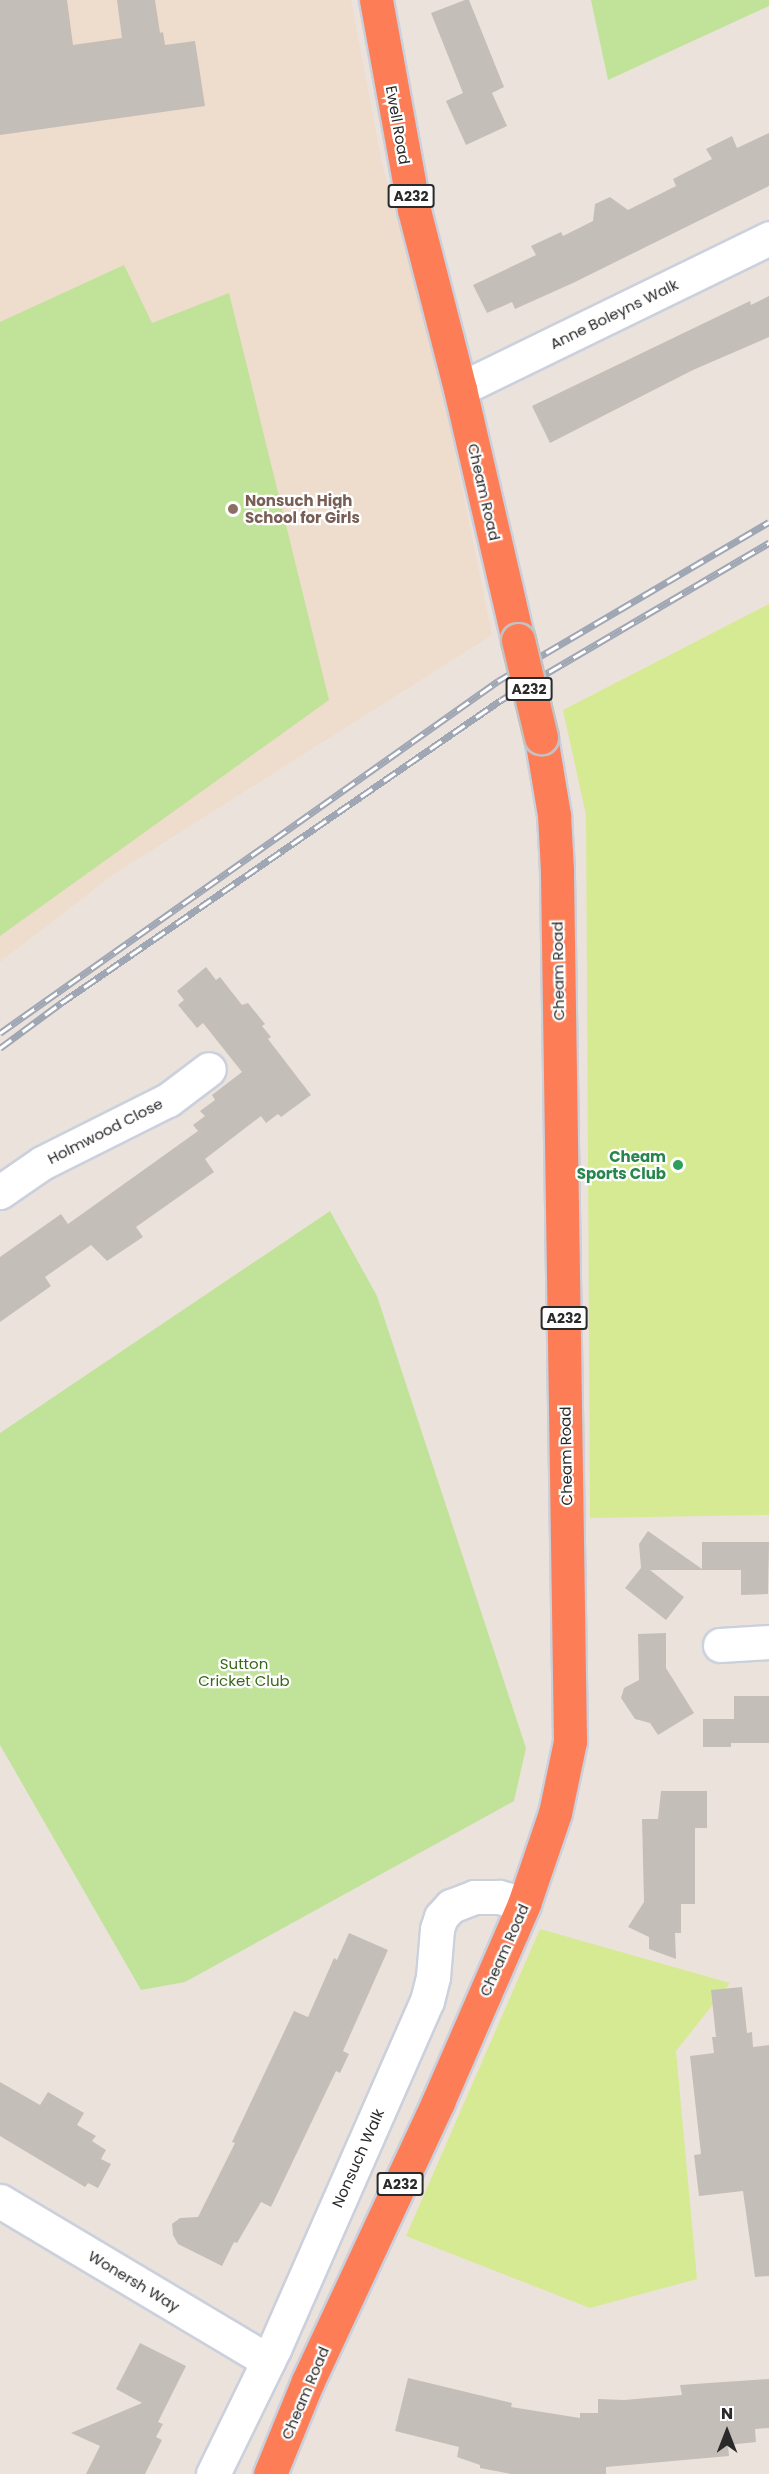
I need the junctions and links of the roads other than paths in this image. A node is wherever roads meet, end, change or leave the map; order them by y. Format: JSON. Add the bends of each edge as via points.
{"nodes":[{"id":1,"x":376,"y":0,"type":"edge"},
{"id":2,"x":769,"y":238,"type":"edge"},
{"id":3,"x":460,"y":389,"type":"junction"},
{"id":4,"x":209,"y":1069,"type":"dead end"},
{"id":5,"x":0,"y":1192,"type":"edge"},
{"id":6,"x":769,"y":1642,"type":"edge"},
{"id":7,"x":720,"y":1645,"type":"dead end"},
{"id":8,"x":524,"y":1904,"type":"junction"},
{"id":9,"x":0,"y":2201,"type":"edge"},
{"id":10,"x":268,"y":2361,"type":"junction"},
{"id":11,"x":274,"y":2473,"type":"edge"},
{"id":12,"x":213,"y":2474,"type":"edge"}],
"edges":[{"from":1,"to":3,"type":"highway","name":"Ewell Road","number":"A232","via":[[414,210]]},
{"from":2,"to":3,"type":"street","name":"Anne Boleyns Walk"},
{"from":3,"to":8,"type":"highway","name":"Cheam Road","number":"A232","bridge":true,"via":[[541,737],[554,815],[557,870],[570,1741],[555,1813]]},
{"from":4,"to":5,"type":"street","name":"Holmwood Close","via":[[168,1100],[42,1163]]},
{"from":6,"to":7,"type":"street"},
{"from":8,"to":10,"type":"street","name":"Nonsuch Walk","via":[[499,1897],[474,1897],[451,1906],[441,1917],[427,2001]]},
{"from":8,"to":11,"type":"highway","name":"Cheam Road","number":"A232","via":[[438,2102],[308,2381]]},
{"from":9,"to":10,"type":"street","name":"Wonersh Way"},
{"from":10,"to":12,"type":"street","name":"Nonsuch Walk"}]}
